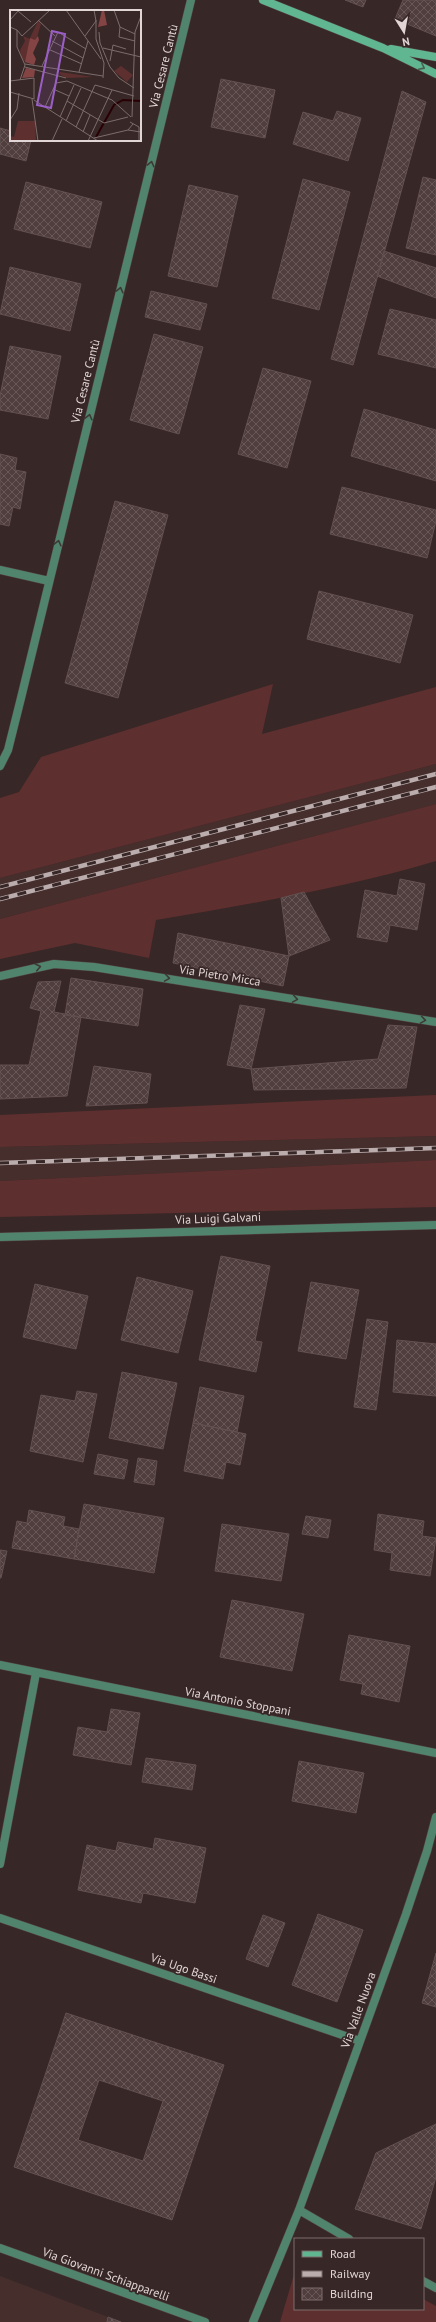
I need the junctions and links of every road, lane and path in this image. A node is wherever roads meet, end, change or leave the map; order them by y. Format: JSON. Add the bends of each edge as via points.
{"nodes":[{"id":1,"x":191,"y":0,"type":"edge"},
{"id":2,"x":263,"y":0,"type":"edge"},
{"id":3,"x":383,"y":48,"type":"junction"},
{"id":4,"x":436,"y":56,"type":"edge"},
{"id":5,"x":436,"y":74,"type":"edge"},
{"id":6,"x":0,"y":570,"type":"edge"},
{"id":7,"x":49,"y":581,"type":"junction"},
{"id":8,"x":0,"y":766,"type":"edge"},
{"id":9,"x":0,"y":976,"type":"edge"},
{"id":10,"x":436,"y":1022,"type":"edge"},
{"id":11,"x":436,"y":1225,"type":"edge"},
{"id":12,"x":0,"y":1237,"type":"edge"},
{"id":13,"x":0,"y":1666,"type":"edge"},
{"id":14,"x":36,"y":1673,"type":"junction"},
{"id":15,"x":436,"y":1753,"type":"edge"},
{"id":16,"x":436,"y":1817,"type":"edge"},
{"id":17,"x":0,"y":1864,"type":"edge"},
{"id":18,"x":0,"y":1918,"type":"edge"},
{"id":19,"x":360,"y":2041,"type":"junction"},
{"id":20,"x":299,"y":2210,"type":"junction"},
{"id":21,"x":347,"y":2238,"type":"edge"},
{"id":22,"x":0,"y":2248,"type":"edge"},
{"id":23,"x":424,"y":2282,"type":"edge"},
{"id":24,"x":436,"y":2288,"type":"edge"},
{"id":25,"x":205,"y":2322,"type":"edge"},
{"id":26,"x":253,"y":2322,"type":"edge"}],
"edges":[{"from":7,"to":1,"type":"street","name":"Via Cesare Cantù","one_way":true},
{"from":2,"to":3,"type":"street"},
{"from":3,"to":4,"type":"street"},
{"from":3,"to":5,"type":"street","one_way":true},
{"from":6,"to":7,"type":"street"},
{"from":7,"to":8,"type":"street","name":"Via Cesare Cantù","via":[[10,742]]},
{"from":9,"to":10,"type":"street","name":"Via Pietro Micca","one_way":true,"via":[[54,964],[94,967]]},
{"from":11,"to":12,"type":"street","name":"Via Luigi Galvani"},
{"from":13,"to":14,"type":"street","name":"Via Antonio Stoppani"},
{"from":14,"to":15,"type":"street","name":"Via Antonio Stoppani"},
{"from":14,"to":17,"type":"street"},
{"from":16,"to":19,"type":"street","name":"Via Valle Nuova","via":[[428,1851]]},
{"from":18,"to":19,"type":"street","name":"Via Ugo Bassi"},
{"from":19,"to":20,"type":"street","name":"Via Valle Nuova"},
{"from":20,"to":21,"type":"street"},
{"from":20,"to":26,"type":"street","name":"Via Valle Nuova"},
{"from":22,"to":25,"type":"street","name":"Via Giovanni Schiapparelli"},
{"from":23,"to":24,"type":"street"}]}
